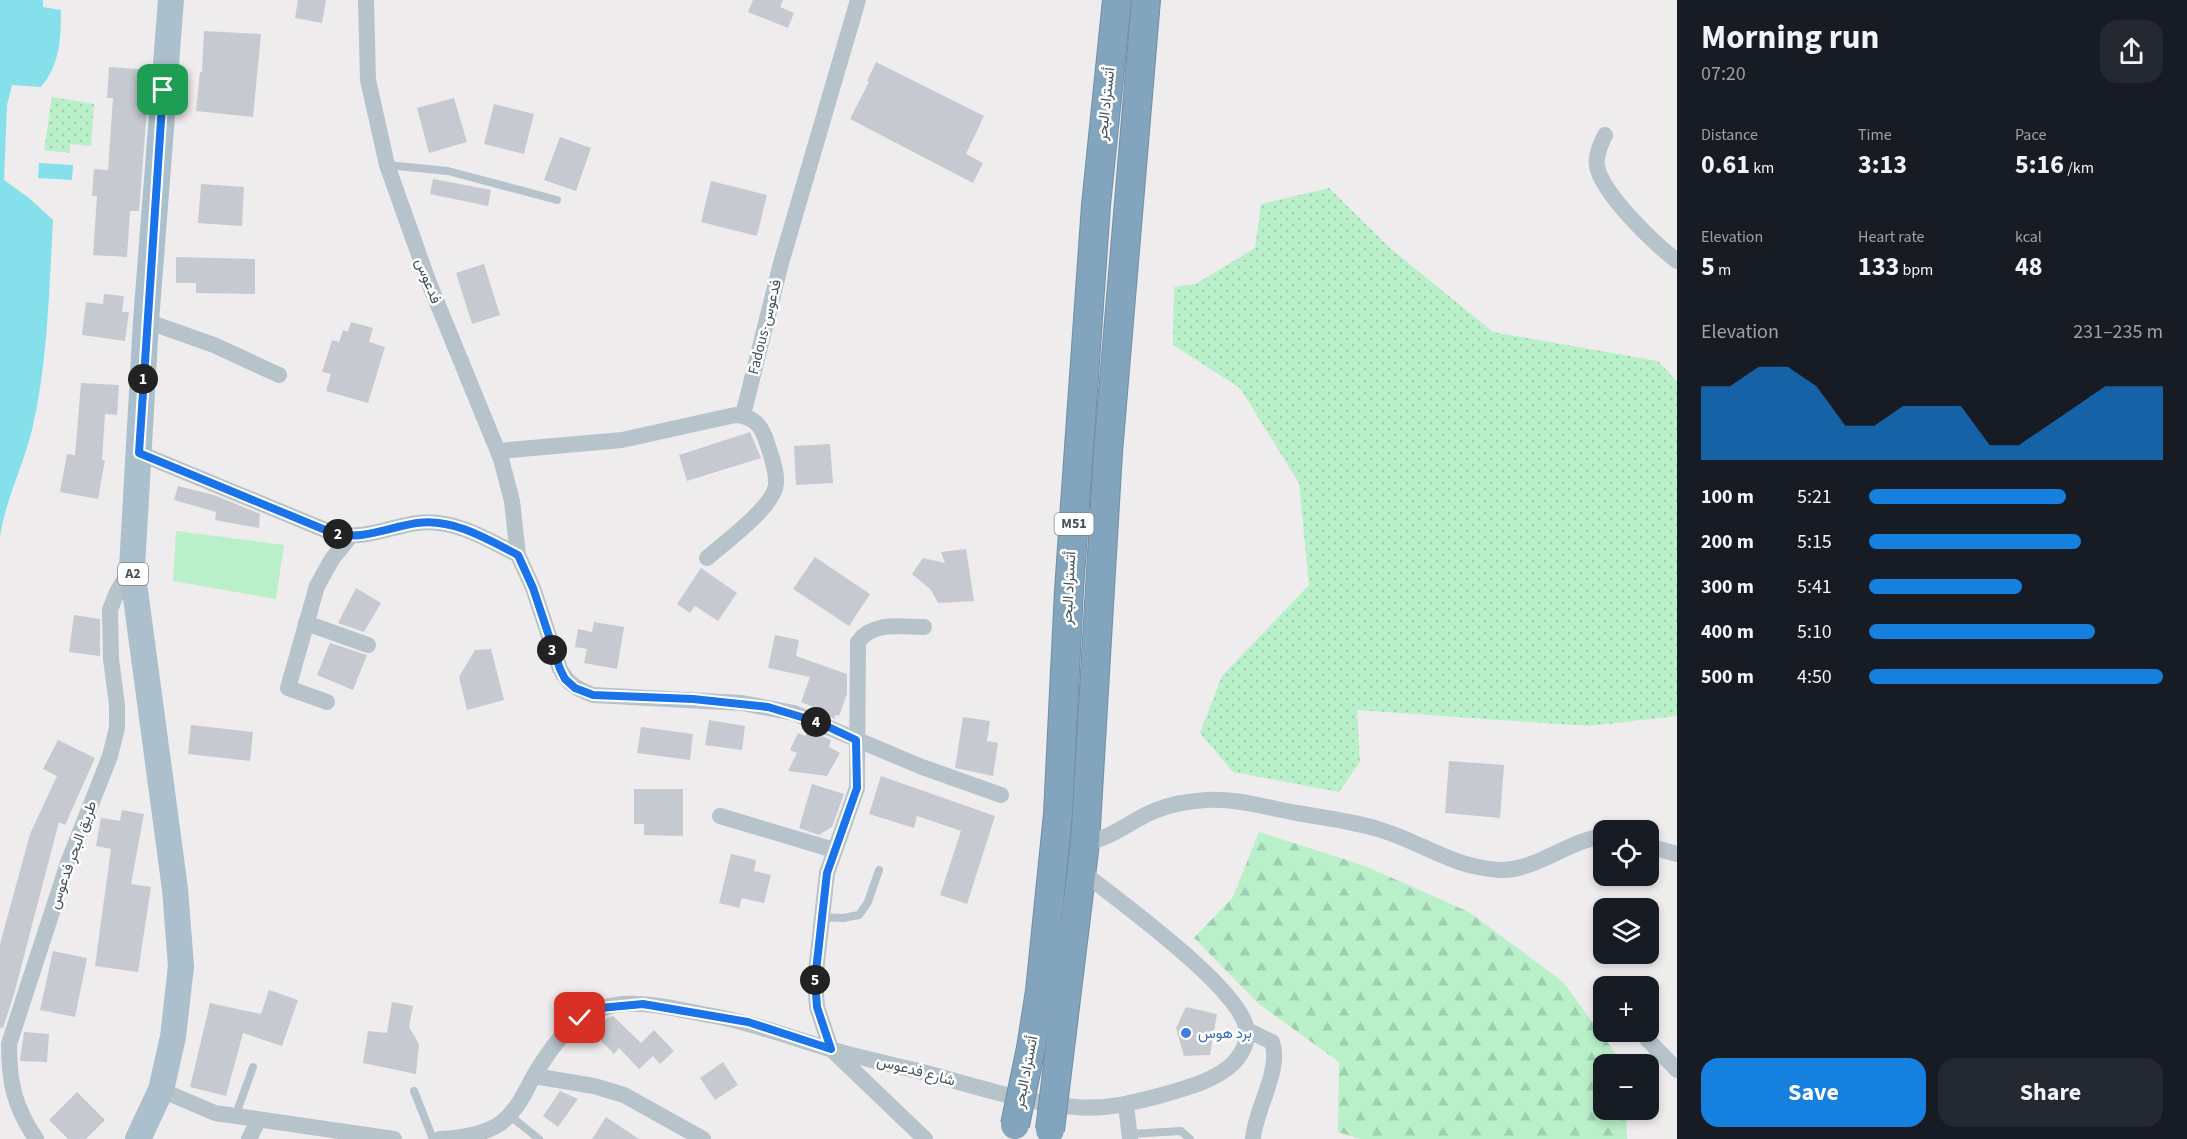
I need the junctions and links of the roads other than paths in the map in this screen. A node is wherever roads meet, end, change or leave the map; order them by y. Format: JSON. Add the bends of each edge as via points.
{"nodes":[{"id":1,"x":171,"y":0,"type":"edge"},
{"id":2,"x":366,"y":0,"type":"edge"},
{"id":3,"x":1117,"y":0,"type":"edge"},
{"id":4,"x":1146,"y":0,"type":"edge"},
{"id":5,"x":855,"y":3,"type":"edge"},
{"id":6,"x":1605,"y":135,"type":"dead end"},
{"id":7,"x":387,"y":165,"type":"junction"},
{"id":8,"x":557,"y":200,"type":"dead end"},
{"id":9,"x":1677,"y":261,"type":"edge"},
{"id":10,"x":146,"y":321,"type":"junction"},
{"id":11,"x":279,"y":375,"type":"dead end"},
{"id":12,"x":743,"y":415,"type":"junction"},
{"id":13,"x":498,"y":451,"type":"junction"},
{"id":14,"x":139,"y":453,"type":"junction"},
{"id":15,"x":350,"y":537,"type":"junction"},
{"id":16,"x":518,"y":555,"type":"junction"},
{"id":17,"x":707,"y":558,"type":"dead end"},
{"id":18,"x":132,"y":568,"type":"junction"},
{"id":19,"x":306,"y":622,"type":"junction"},
{"id":20,"x":924,"y":627,"type":"dead end"},
{"id":21,"x":368,"y":645,"type":"dead end"},
{"id":22,"x":327,"y":702,"type":"dead end"},
{"id":23,"x":856,"y":740,"type":"junction"},
{"id":24,"x":1001,"y":795,"type":"dead end"},
{"id":25,"x":720,"y":816,"type":"dead end"},
{"id":26,"x":1593,"y":840,"type":"edge"},
{"id":27,"x":1659,"y":849,"type":"edge"},
{"id":28,"x":834,"y":850,"type":"junction"},
{"id":29,"x":1677,"y":854,"type":"edge"},
{"id":30,"x":1083,"y":857,"type":"junction"},
{"id":31,"x":879,"y":870,"type":"dead end"},
{"id":32,"x":822,"y":916,"type":"junction"},
{"id":33,"x":1247,"y":1030,"type":"junction"},
{"id":34,"x":1650,"y":1042,"type":"edge"},
{"id":35,"x":831,"y":1049,"type":"junction"},
{"id":36,"x":253,"y":1067,"type":"dead end"},
{"id":37,"x":1677,"y":1070,"type":"edge"},
{"id":38,"x":534,"y":1076,"type":"junction"},
{"id":39,"x":161,"y":1090,"type":"junction"},
{"id":40,"x":414,"y":1091,"type":"dead end"},
{"id":41,"x":1126,"y":1105,"type":"junction"},
{"id":42,"x":508,"y":1115,"type":"junction"},
{"id":43,"x":235,"y":1117,"type":"junction"},
{"id":44,"x":258,"y":1121,"type":"junction"},
{"id":45,"x":1049,"y":1134,"type":"edge"},
{"id":46,"x":1013,"y":1135,"type":"edge"},
{"id":47,"x":1130,"y":1137,"type":"edge"},
{"id":48,"x":36,"y":1139,"type":"edge"},
{"id":49,"x":138,"y":1139,"type":"edge"},
{"id":50,"x":249,"y":1139,"type":"edge"},
{"id":51,"x":394,"y":1139,"type":"edge"},
{"id":52,"x":433,"y":1139,"type":"edge"},
{"id":53,"x":440,"y":1139,"type":"edge"},
{"id":54,"x":539,"y":1139,"type":"edge"},
{"id":55,"x":703,"y":1139,"type":"edge"},
{"id":56,"x":925,"y":1139,"type":"edge"},
{"id":57,"x":1190,"y":1139,"type":"edge"},
{"id":58,"x":1253,"y":1139,"type":"edge"}],
"edges":[{"from":1,"to":10,"type":"main road","name":"طريق البحر فدعوس","number":"A2"},
{"from":2,"to":7,"type":"street","name":"فدعوس","via":[[368,80]]},
{"from":3,"to":46,"type":"highway","name":"أتستراد البحر","number":"M51","bridge":true,"via":[[1096,205],[1058,814],[1041,991]]},
{"from":4,"to":30,"type":"highway","name":"أتستراد البحر","number":"M51","via":[[1108,452]]},
{"from":5,"to":12,"type":"street","name":"Fadous-فدعوس","via":[[781,263]]},
{"from":6,"to":9,"type":"street","via":[[1597,166],[1606,188],[1655,244]]},
{"from":7,"to":8,"type":"lane","via":[[448,171]]},
{"from":7,"to":13,"type":"street","name":"فدعوس","via":[[429,283]]},
{"from":10,"to":11,"type":"street","via":[[214,345]]},
{"from":10,"to":14,"type":"main road","name":"طريق البحر فدعوس","number":"A2"},
{"from":12,"to":13,"type":"street","via":[[622,440]]},
{"from":12,"to":17,"type":"street","via":[[752,418],[762,430],[776,486],[758,512]]},
{"from":13,"to":16,"type":"street","name":"فدعوس","via":[[512,501]]},
{"from":14,"to":15,"type":"street"},
{"from":14,"to":18,"type":"main road","name":"طريق البحر فدعوس","number":"A2"},
{"from":15,"to":16,"type":"street","via":[[432,522],[460,528]]},
{"from":15,"to":19,"type":"street","via":[[323,573]]},
{"from":16,"to":23,"type":"street","via":[[560,669],[575,688],[593,695],[768,707],[818,722]]},
{"from":18,"to":39,"type":"main road","name":"طريق البحر فدعوس","number":"A2","via":[[175,889],[181,966],[173,1036]]},
{"from":18,"to":48,"type":"street","name":"طريق البحر فدعوس","via":[[110,610],[117,705],[117,728],[110,756],[68,862],[9,1044],[13,1096]]},
{"from":19,"to":21,"type":"street"},
{"from":19,"to":22,"type":"street","via":[[288,688]]},
{"from":20,"to":23,"type":"street","name":"شارع فدعوس","via":[[874,628],[858,642]]},
{"from":23,"to":24,"type":"street"},
{"from":23,"to":28,"type":"street","name":"شارع فدعوس","via":[[857,788]]},
{"from":25,"to":28,"type":"street"},
{"from":26,"to":30,"type":"street","via":[[1504,870],[1480,868],[1444,858],[1382,830],[1340,819],[1209,799],[1154,811],[1101,841]]},
{"from":27,"to":29,"type":"street"},
{"from":28,"to":32,"type":"street","name":"شارع فدعوس"},
{"from":30,"to":33,"type":"street","via":[[1220,987],[1242,1016]]},
{"from":30,"to":45,"type":"highway","name":"أتستراد البحر","number":"M51","bridge":true},
{"from":31,"to":32,"type":"lane","via":[[859,915]]},
{"from":32,"to":35,"type":"street","name":"شارع فدعوس","via":[[815,980],[817,1007]]},
{"from":33,"to":41,"type":"street","name":"شارع فدعوس","via":[[1236,1061],[1219,1074]]},
{"from":33,"to":58,"type":"street","via":[[1272,1042],[1275,1051]]},
{"from":34,"to":37,"type":"street"},
{"from":35,"to":38,"type":"street","name":"شارع فدعوس","via":[[748,1022],[622,1004],[600,1008],[580,1018],[567,1029]]},
{"from":35,"to":41,"type":"street","name":"شارع فدعوس","via":[[1000,1094],[1076,1107]]},
{"from":35,"to":56,"type":"street","name":"شارع فدعوس"},
{"from":36,"to":43,"type":"lane"},
{"from":38,"to":42,"type":"street","name":"شارع فدعوس"},
{"from":38,"to":55,"type":"street","via":[[624,1095]]},
{"from":39,"to":43,"type":"street","via":[[215,1113]]},
{"from":39,"to":49,"type":"main road","name":"طريق البحر فدعوس","number":"A2"},
{"from":40,"to":52,"type":"lane"},
{"from":41,"to":47,"type":"street"},
{"from":42,"to":53,"type":"street","name":"شارع فدعوس","via":[[486,1129]]},
{"from":42,"to":54,"type":"lane"},
{"from":43,"to":44,"type":"street"},
{"from":44,"to":50,"type":"street"},
{"from":44,"to":51,"type":"street"},
{"from":47,"to":57,"type":"lane","via":[[1181,1131]]}]}
